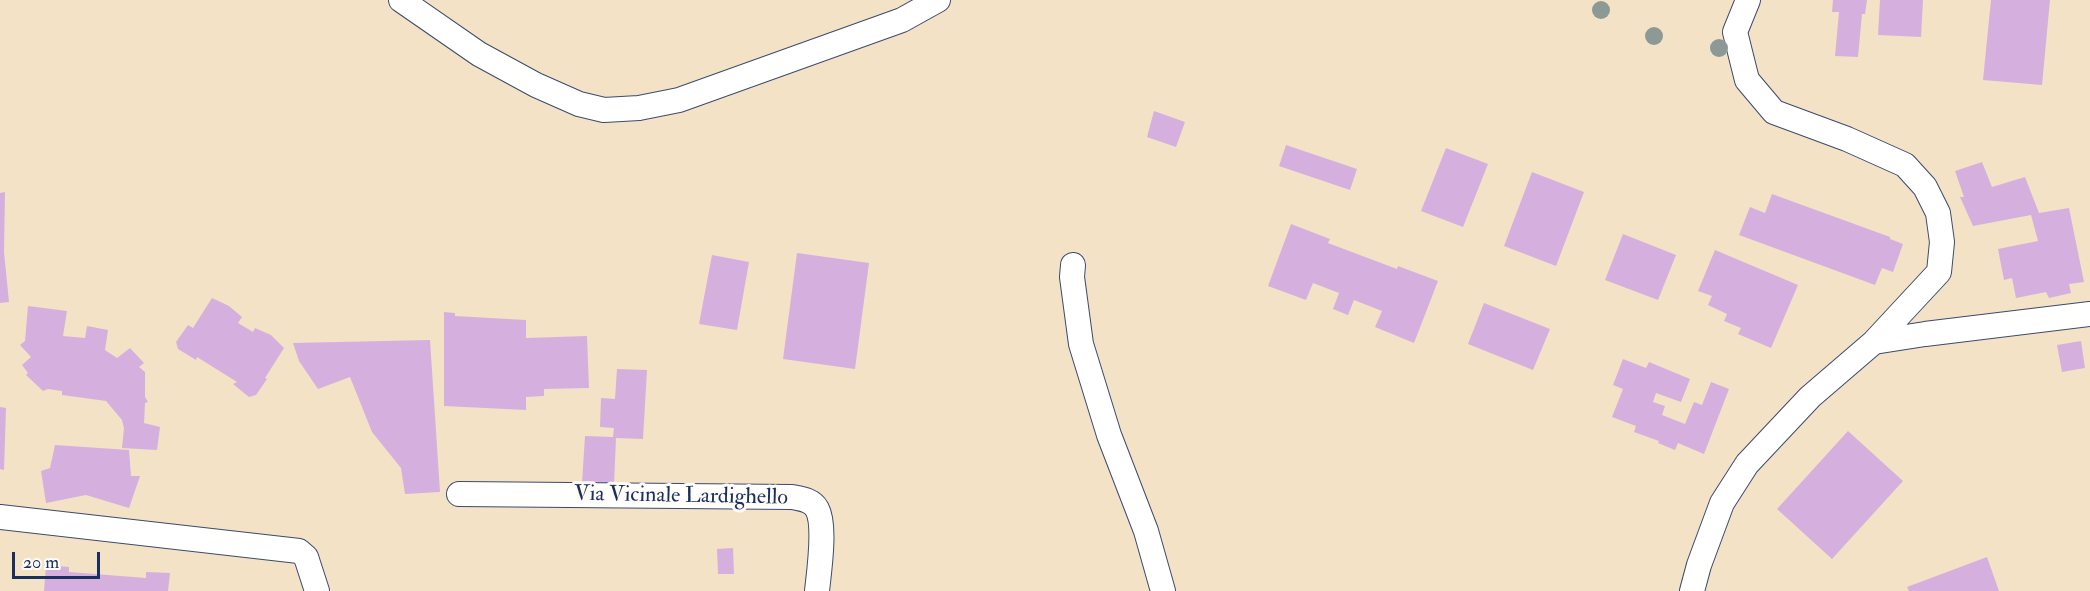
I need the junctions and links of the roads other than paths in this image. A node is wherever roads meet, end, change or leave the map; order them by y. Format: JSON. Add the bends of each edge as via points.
{"nodes":[{"id":1,"x":401,"y":0,"type":"edge"},
{"id":2,"x":938,"y":0,"type":"edge"},
{"id":3,"x":1748,"y":0,"type":"edge"},
{"id":4,"x":1073,"y":265,"type":"dead end"},
{"id":5,"x":2090,"y":314,"type":"edge"},
{"id":6,"x":1874,"y":342,"type":"junction"},
{"id":7,"x":459,"y":494,"type":"dead end"},
{"id":8,"x":0,"y":517,"type":"edge"},
{"id":9,"x":317,"y":591,"type":"edge"},
{"id":10,"x":817,"y":591,"type":"edge"},
{"id":11,"x":1163,"y":591,"type":"edge"},
{"id":12,"x":1692,"y":591,"type":"edge"}],
"edges":[{"from":1,"to":2,"type":"street","via":[[479,54],[536,85],[604,110],[679,100],[902,20]]},
{"from":3,"to":6,"type":"street","via":[[1735,32],[1747,80],[1774,112],[1905,165],[1924,187],[1938,213],[1942,242],[1939,272]]},
{"from":4,"to":11,"type":"street","via":[[1081,344]]},
{"from":5,"to":6,"type":"street"},
{"from":6,"to":12,"type":"street","via":[[1810,397],[1747,464],[1722,503]]},
{"from":7,"to":10,"type":"street","name":"Via Vicinale Lardighello","via":[[792,496],[808,500],[818,510],[822,538]]},
{"from":8,"to":9,"type":"street","via":[[299,550],[306,557]]}]}
